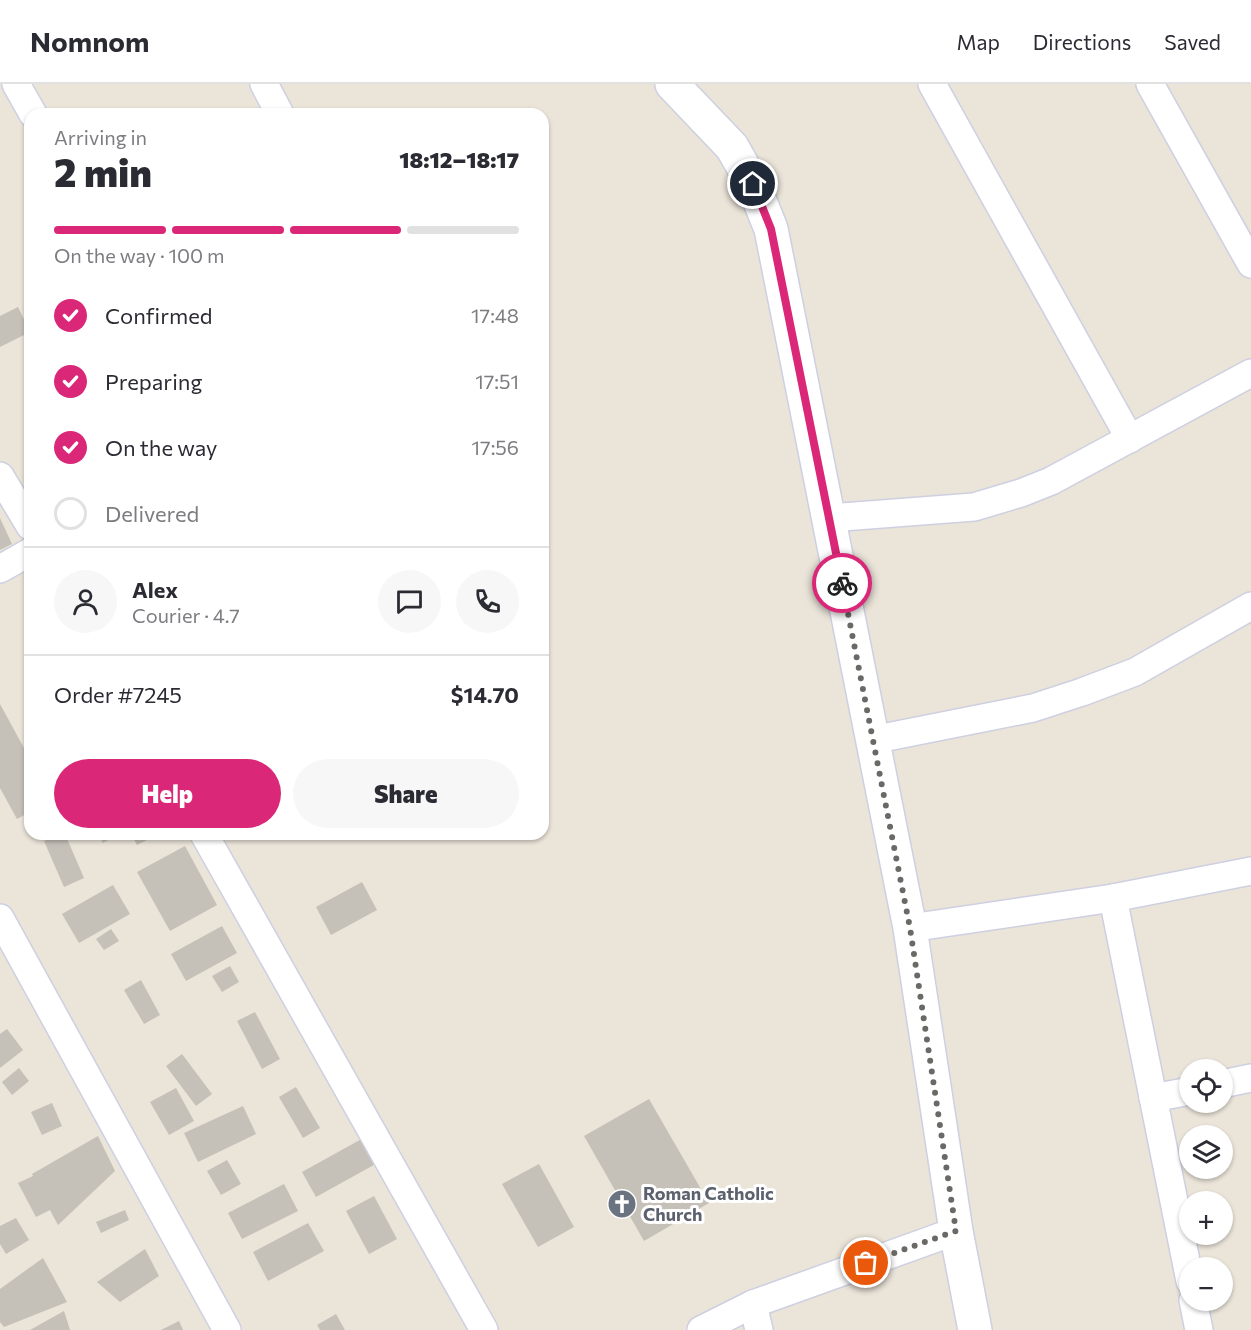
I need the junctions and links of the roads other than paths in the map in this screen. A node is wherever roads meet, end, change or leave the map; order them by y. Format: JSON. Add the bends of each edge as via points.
{"nodes":[{"id":1,"x":16,"y":84,"type":"edge"},
{"id":2,"x":264,"y":84,"type":"edge"},
{"id":3,"x":672,"y":84,"type":"edge"},
{"id":4,"x":932,"y":84,"type":"edge"},
{"id":5,"x":1150,"y":84,"type":"edge"},
{"id":6,"x":30,"y":108,"type":"edge"},
{"id":7,"x":277,"y":108,"type":"edge"},
{"id":8,"x":1251,"y":264,"type":"edge"},
{"id":9,"x":1251,"y":373,"type":"edge"},
{"id":10,"x":1130,"y":439,"type":"junction"},
{"id":11,"x":0,"y":476,"type":"edge"},
{"id":12,"x":24,"y":516,"type":"edge"},
{"id":13,"x":829,"y":518,"type":"junction"},
{"id":14,"x":24,"y":555,"type":"edge"},
{"id":15,"x":0,"y":569,"type":"edge"},
{"id":16,"x":1251,"y":606,"type":"edge"},
{"id":17,"x":873,"y":740,"type":"junction"},
{"id":18,"x":207,"y":840,"type":"edge"},
{"id":19,"x":1251,"y":871,"type":"edge"},
{"id":20,"x":1113,"y":898,"type":"junction"},
{"id":21,"x":0,"y":918,"type":"edge"},
{"id":22,"x":910,"y":928,"type":"junction"},
{"id":23,"x":1251,"y":1078,"type":"edge"},
{"id":24,"x":1233,"y":1082,"type":"edge"},
{"id":25,"x":1179,"y":1092,"type":"edge"},
{"id":26,"x":1153,"y":1098,"type":"junction"},
{"id":27,"x":956,"y":1231,"type":"junction"},
{"id":28,"x":1185,"y":1257,"type":"edge"},
{"id":29,"x":753,"y":1304,"type":"junction"},
{"id":30,"x":1195,"y":1311,"type":"edge"},
{"id":31,"x":227,"y":1330,"type":"edge"},
{"id":32,"x":484,"y":1330,"type":"edge"},
{"id":33,"x":700,"y":1330,"type":"edge"},
{"id":34,"x":759,"y":1330,"type":"edge"},
{"id":35,"x":975,"y":1330,"type":"edge"},
{"id":36,"x":1199,"y":1330,"type":"edge"}],
"edges":[{"from":1,"to":6,"type":"street"},
{"from":2,"to":7,"type":"street"},
{"from":3,"to":13,"type":"street","via":[[732,147],[753,184],[771,229]]},
{"from":4,"to":10,"type":"street"},
{"from":5,"to":8,"type":"street"},
{"from":9,"to":10,"type":"street"},
{"from":10,"to":13,"type":"street","via":[[1051,481],[974,507]]},
{"from":11,"to":12,"type":"street"},
{"from":13,"to":17,"type":"street"},
{"from":14,"to":15,"type":"street"},
{"from":16,"to":17,"type":"street","via":[[1135,672],[1082,692],[1033,708]]},
{"from":17,"to":22,"type":"street"},
{"from":18,"to":32,"type":"street"},
{"from":19,"to":20,"type":"street"},
{"from":20,"to":22,"type":"street"},
{"from":20,"to":26,"type":"street"},
{"from":21,"to":31,"type":"street"},
{"from":22,"to":27,"type":"street"},
{"from":23,"to":24,"type":"street"},
{"from":25,"to":26,"type":"street"},
{"from":26,"to":28,"type":"street"},
{"from":27,"to":29,"type":"street"},
{"from":27,"to":35,"type":"street"},
{"from":29,"to":33,"type":"street"},
{"from":29,"to":34,"type":"street"},
{"from":30,"to":36,"type":"street"}]}
